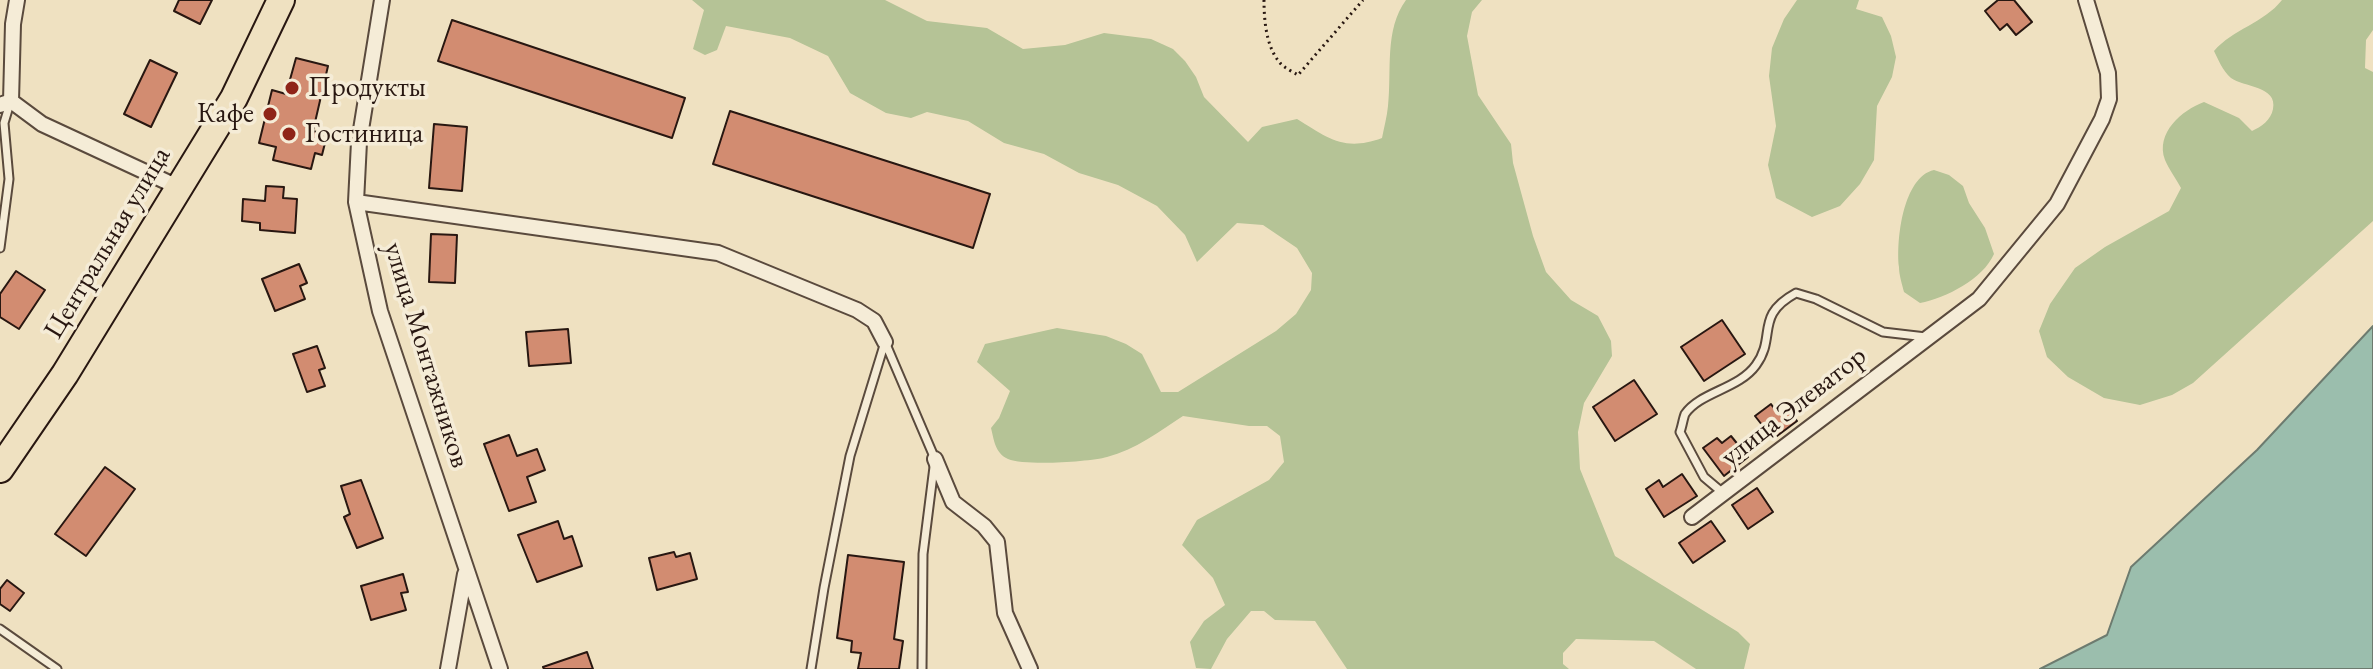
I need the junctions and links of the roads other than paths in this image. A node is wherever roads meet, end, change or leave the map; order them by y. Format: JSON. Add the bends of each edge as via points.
{"nodes":[{"id":1,"x":17,"y":0,"type":"edge"},
{"id":2,"x":281,"y":0,"type":"edge"},
{"id":3,"x":382,"y":0,"type":"edge"},
{"id":4,"x":2086,"y":0,"type":"edge"},
{"id":5,"x":5,"y":103,"type":"edge"},
{"id":6,"x":180,"y":188,"type":"junction"},
{"id":7,"x":356,"y":202,"type":"junction"},
{"id":8,"x":0,"y":248,"type":"edge"},
{"id":9,"x":1927,"y":337,"type":"junction"},
{"id":10,"x":885,"y":342,"type":"junction"},
{"id":11,"x":935,"y":459,"type":"junction"},
{"id":12,"x":0,"y":469,"type":"edge"},
{"id":13,"x":1725,"y":494,"type":"junction"},
{"id":14,"x":1692,"y":517,"type":"dead end"},
{"id":15,"x":466,"y":569,"type":"junction"},
{"id":16,"x":0,"y":629,"type":"edge"},
{"id":17,"x":52,"y":668,"type":"edge"},
{"id":18,"x":448,"y":669,"type":"edge"},
{"id":19,"x":500,"y":669,"type":"edge"},
{"id":20,"x":811,"y":669,"type":"edge"},
{"id":21,"x":922,"y":669,"type":"edge"},
{"id":22,"x":1030,"y":669,"type":"edge"}],
"edges":[{"from":1,"to":5,"type":"street"},
{"from":2,"to":6,"type":"highway","name":"Центральная улица","via":[[234,98]]},
{"from":3,"to":7,"type":"street","name":"улица Монтажников","via":[[359,142]]},
{"from":4,"to":9,"type":"street","name":"улица Элеватор","via":[[2108,73],[2109,99],[2102,119],[2057,204],[1979,299]]},
{"from":5,"to":6,"type":"street"},
{"from":5,"to":8,"type":"lane","via":[[9,179]]},
{"from":6,"to":12,"type":"highway","name":"Центральная улица"},
{"from":7,"to":10,"type":"street","via":[[718,253],[857,310],[874,321]]},
{"from":7,"to":15,"type":"street","name":"улица Монтажников","via":[[380,311]]},
{"from":9,"to":13,"type":"street","name":"улица Элеватор"},
{"from":9,"to":13,"type":"lane","via":[[1883,332],[1796,293],[1781,302],[1771,313],[1758,363],[1744,379],[1686,414],[1680,432],[1704,477]]},
{"from":10,"to":11,"type":"lane"},
{"from":10,"to":20,"type":"lane","via":[[850,456]]},
{"from":11,"to":21,"type":"lane","via":[[923,554]]},
{"from":11,"to":22,"type":"street","via":[[953,502],[997,542],[1005,613]]},
{"from":13,"to":14,"type":"street","name":"улица Элеватор"},
{"from":15,"to":18,"type":"street"},
{"from":15,"to":19,"type":"street","name":"улица Монтажников"},
{"from":16,"to":17,"type":"lane"}]}
